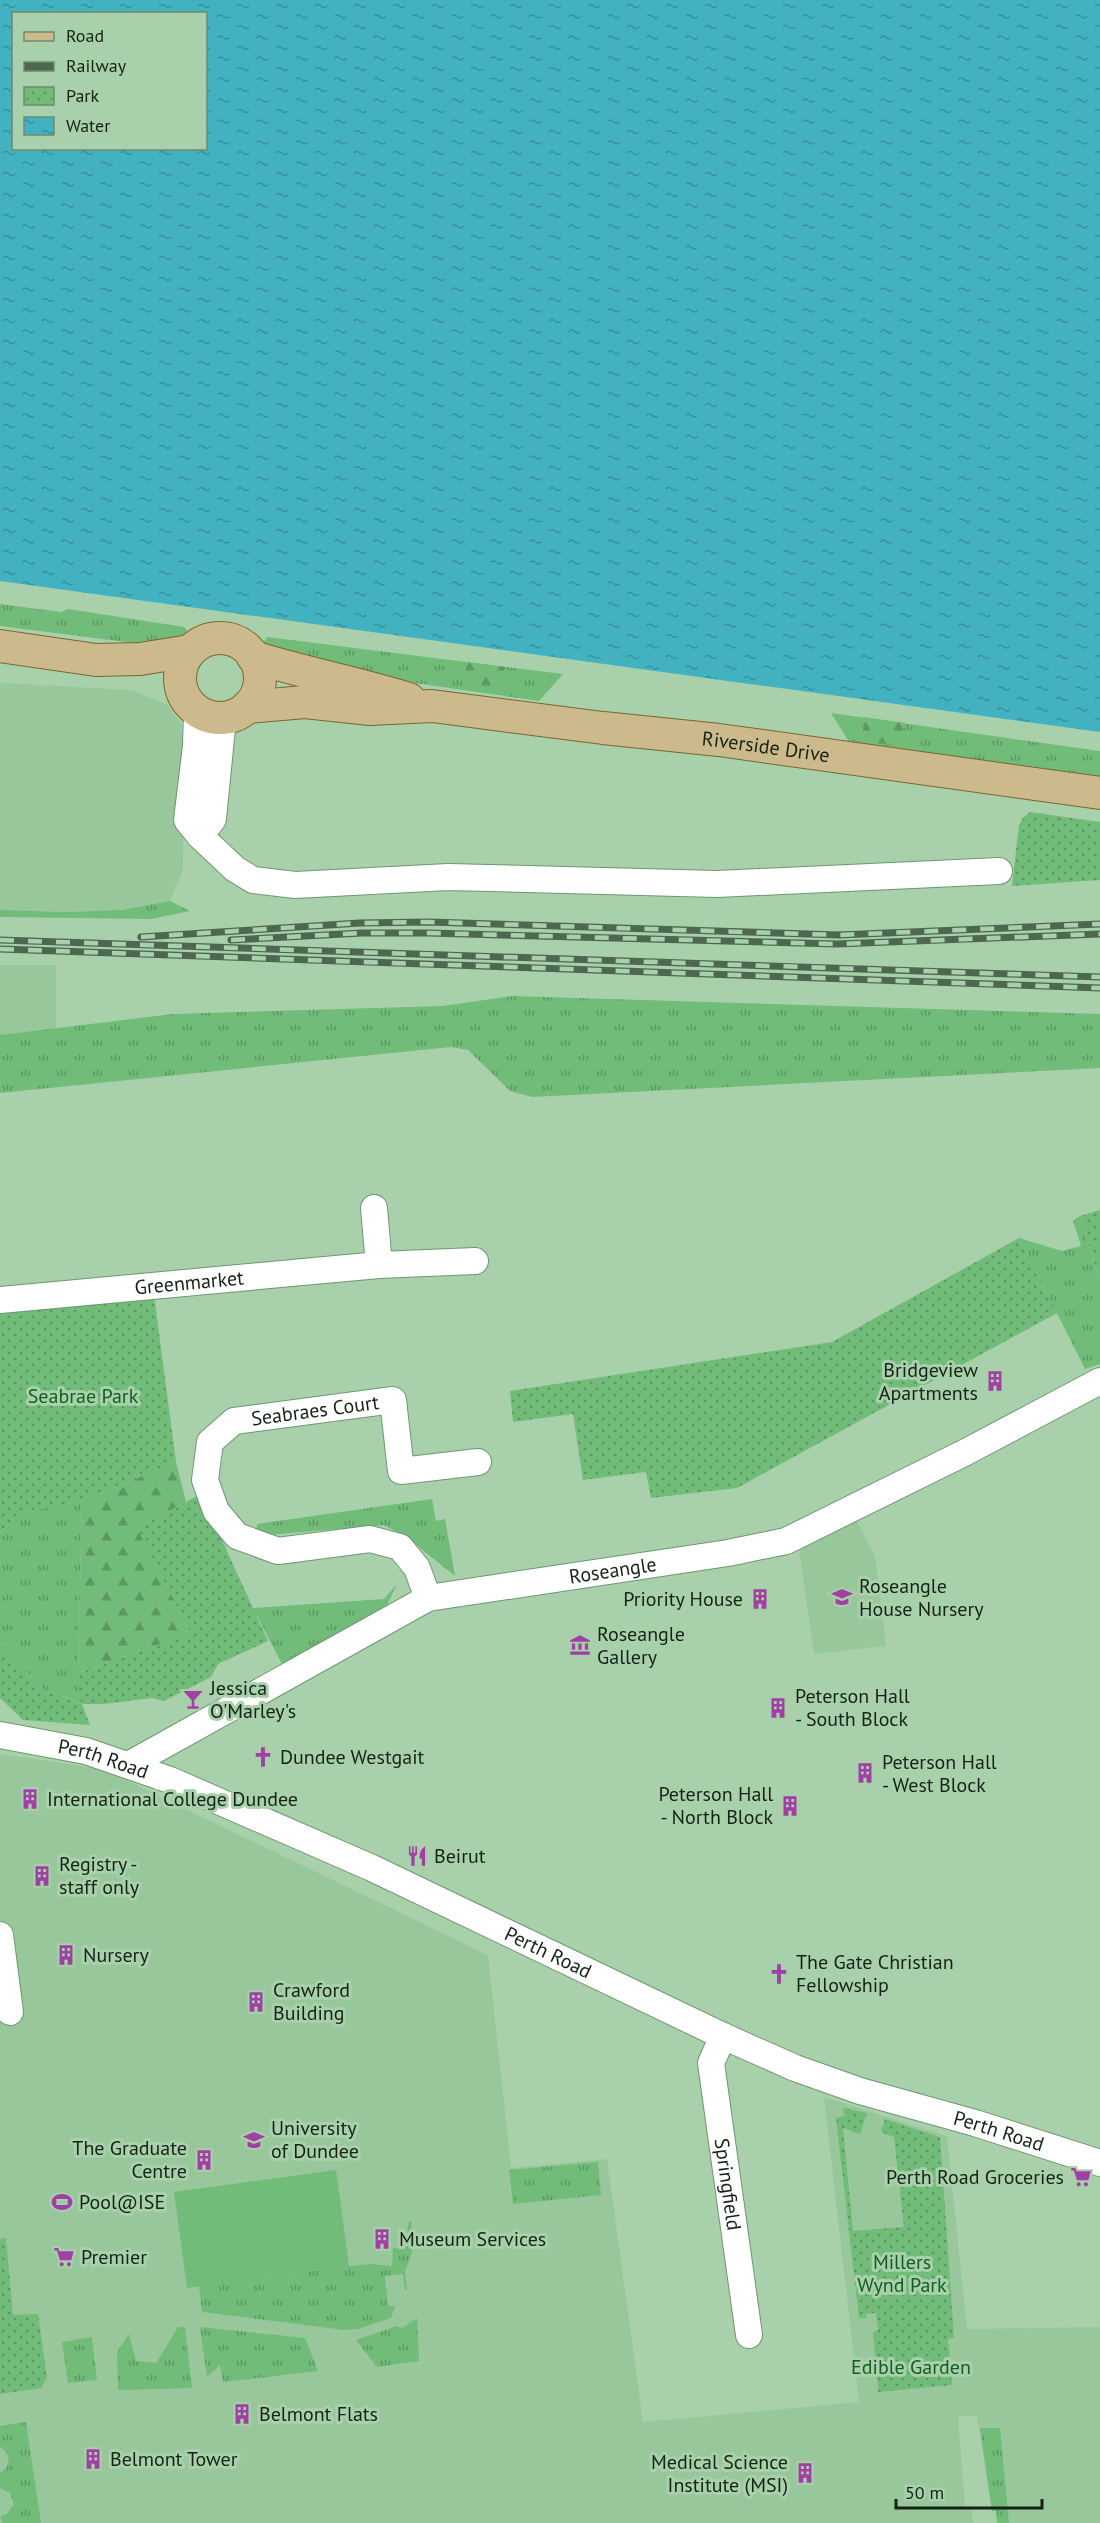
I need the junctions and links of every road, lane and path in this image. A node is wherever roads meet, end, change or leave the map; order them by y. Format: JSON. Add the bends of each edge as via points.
{"nodes":[{"id":1,"x":0,"y":646,"type":"edge"},
{"id":2,"x":190,"y":651,"type":"junction"},
{"id":3,"x":253,"y":657,"type":"junction"},
{"id":4,"x":96,"y":660,"type":"junction"},
{"id":5,"x":432,"y":706,"type":"junction"},
{"id":6,"x":212,"y":707,"type":"junction"},
{"id":7,"x":1100,"y":793,"type":"edge"},
{"id":8,"x":999,"y":871,"type":"dead end"},
{"id":9,"x":374,"y":1208,"type":"dead end"},
{"id":10,"x":475,"y":1261,"type":"dead end"},
{"id":11,"x":379,"y":1265,"type":"junction"},
{"id":12,"x":0,"y":1300,"type":"edge"},
{"id":13,"x":1100,"y":1381,"type":"edge"},
{"id":14,"x":478,"y":1462,"type":"dead end"},
{"id":15,"x":428,"y":1598,"type":"junction"},
{"id":16,"x":0,"y":1735,"type":"edge"},
{"id":17,"x":130,"y":1764,"type":"junction"},
{"id":18,"x":0,"y":1935,"type":"edge"},
{"id":19,"x":10,"y":2012,"type":"dead end"},
{"id":20,"x":723,"y":2036,"type":"junction"},
{"id":21,"x":1100,"y":2163,"type":"edge"},
{"id":22,"x":749,"y":2335,"type":"dead end"}],
"edges":[{"from":1,"to":4,"type":"main road","name":"Riverside Drive"},
{"from":2,"to":3,"type":"main road","name":"Riverside Drive","via":[[206,641],[224,638],[243,646]]},
{"from":2,"to":4,"type":"main road","name":"Riverside Drive","via":[[140,659]]},
{"from":2,"to":6,"type":"main road","via":[[181,669],[181,686]]},
{"from":3,"to":5,"type":"main road","name":"Riverside Drive"},
{"from":3,"to":6,"type":"main road","via":[[259,684],[255,697]]},
{"from":4,"to":6,"type":"main road","name":"Riverside Drive"},
{"from":5,"to":6,"type":"main road","name":"Riverside Drive","via":[[370,708],[305,702]]},
{"from":5,"to":7,"type":"main road","name":"Riverside Drive","via":[[730,741]]},
{"from":6,"to":8,"type":"street","via":[[213,819],[200,836],[235,869],[253,880],[295,885],[448,877],[717,884]]},
{"from":9,"to":11,"type":"street"},
{"from":10,"to":11,"type":"street","name":"Greenmarket"},
{"from":11,"to":12,"type":"street","name":"Greenmarket"},
{"from":13,"to":15,"type":"street","name":"Roseangle","via":[[786,1541],[719,1555]]},
{"from":14,"to":15,"type":"street","name":"Seabraes Court","via":[[401,1471],[393,1400],[234,1421],[210,1442],[206,1480],[216,1511],[237,1536],[278,1551],[370,1539],[400,1547],[417,1568]]},
{"from":15,"to":17,"type":"street","name":"Roseangle"},
{"from":16,"to":17,"type":"street","name":"Perth Road","via":[[86,1751]]},
{"from":17,"to":20,"type":"street","name":"Perth Road","via":[[381,1872]]},
{"from":18,"to":19,"type":"street"},
{"from":20,"to":21,"type":"street","name":"Perth Road","via":[[860,2091]]},
{"from":20,"to":22,"type":"street","name":"Springfield","via":[[711,2063]]}]}
